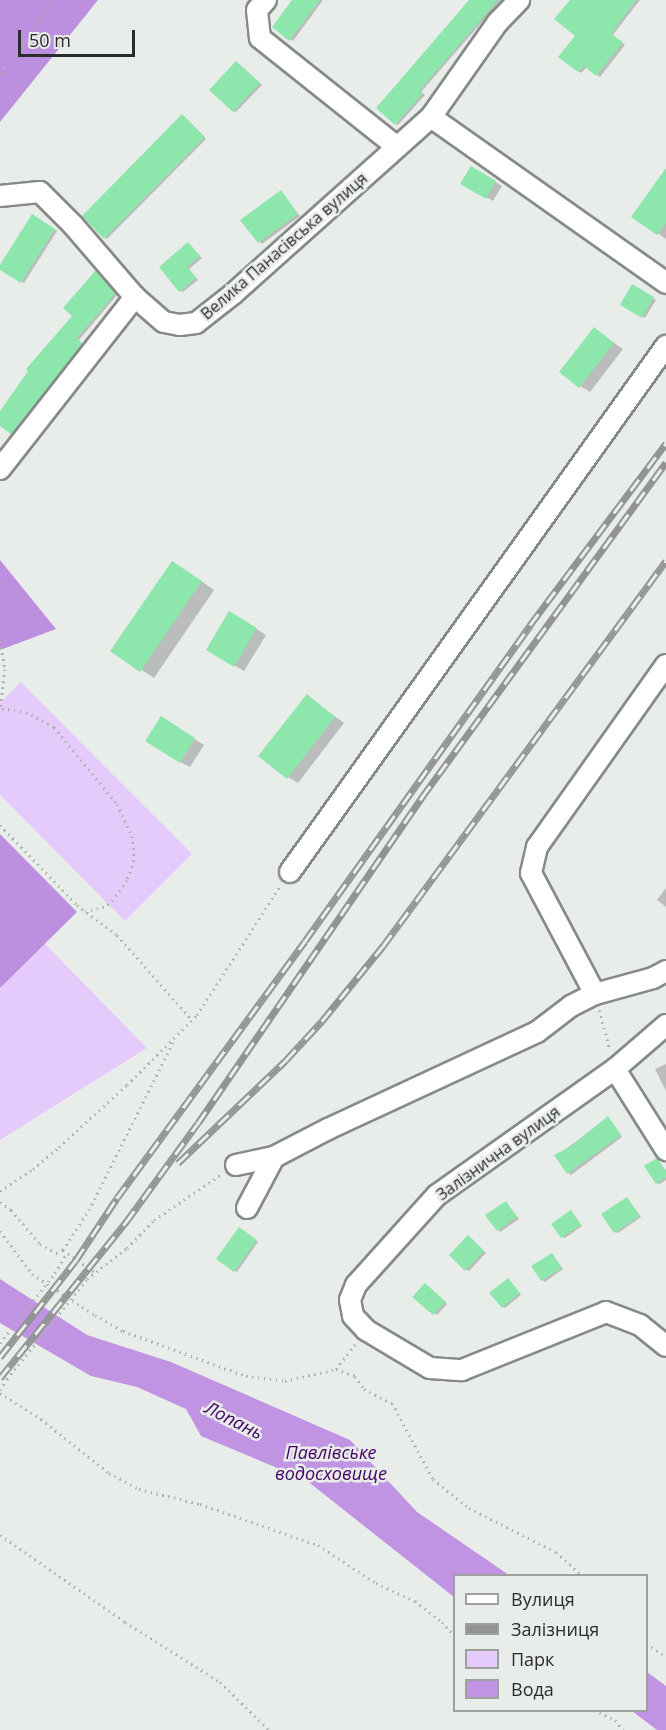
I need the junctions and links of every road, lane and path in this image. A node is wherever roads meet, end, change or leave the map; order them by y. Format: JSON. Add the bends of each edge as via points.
{"nodes":[{"id":1,"x":53,"y":0,"type":"edge"},
{"id":2,"x":266,"y":0,"type":"edge"},
{"id":3,"x":519,"y":0,"type":"edge"},
{"id":4,"x":0,"y":73,"type":"edge"},
{"id":5,"x":431,"y":117,"type":"junction"},
{"id":6,"x":397,"y":147,"type":"junction"},
{"id":7,"x":0,"y":196,"type":"edge"},
{"id":8,"x":666,"y":283,"type":"edge"},
{"id":9,"x":135,"y":297,"type":"junction"},
{"id":10,"x":666,"y":346,"type":"edge"},
{"id":11,"x":0,"y":469,"type":"edge"},
{"id":12,"x":0,"y":641,"type":"edge"},
{"id":13,"x":666,"y":664,"type":"edge"},
{"id":14,"x":1,"y":709,"type":"edge"},
{"id":15,"x":0,"y":825,"type":"edge"},
{"id":16,"x":290,"y":872,"type":"joint"},
{"id":17,"x":85,"y":911,"type":"junction"},
{"id":18,"x":666,"y":971,"type":"edge"},
{"id":19,"x":595,"y":994,"type":"junction"},
{"id":20,"x":191,"y":1019,"type":"junction"},
{"id":21,"x":666,"y":1025,"type":"edge"},
{"id":22,"x":177,"y":1034,"type":"junction"},
{"id":23,"x":615,"y":1069,"type":"junction"},
{"id":24,"x":666,"y":1150,"type":"edge"},
{"id":25,"x":274,"y":1157,"type":"junction"},
{"id":26,"x":236,"y":1166,"type":"joint"},
{"id":27,"x":0,"y":1191,"type":"edge"},
{"id":28,"x":0,"y":1202,"type":"edge"},
{"id":29,"x":247,"y":1208,"type":"dead end"},
{"id":30,"x":0,"y":1231,"type":"edge"},
{"id":31,"x":63,"y":1250,"type":"junction"},
{"id":32,"x":67,"y":1253,"type":"junction"},
{"id":33,"x":96,"y":1273,"type":"junction"},
{"id":34,"x":366,"y":1330,"type":"junction"},
{"id":35,"x":0,"y":1343,"type":"edge"},
{"id":36,"x":666,"y":1346,"type":"edge"},
{"id":37,"x":336,"y":1369,"type":"junction"},
{"id":38,"x":0,"y":1392,"type":"edge"},
{"id":39,"x":0,"y":1535,"type":"edge"},
{"id":40,"x":582,"y":1574,"type":"edge"},
{"id":41,"x":453,"y":1634,"type":"edge"},
{"id":42,"x":648,"y":1645,"type":"edge"},
{"id":43,"x":666,"y":1656,"type":"edge"},
{"id":44,"x":598,"y":1712,"type":"edge"},
{"id":45,"x":269,"y":1730,"type":"edge"},
{"id":46,"x":623,"y":1730,"type":"edge"}],
"edges":[{"from":1,"to":4,"type":"path"},
{"from":2,"to":6,"type":"street","via":[[257,10],[260,38]]},
{"from":3,"to":5,"type":"street","name":"Велика Панасівська вулиця","via":[[497,23]]},
{"from":5,"to":6,"type":"street","name":"Велика Панасівська вулиця"},
{"from":5,"to":8,"type":"street"},
{"from":6,"to":9,"type":"street","name":"Велика Панасівська вулиця","via":[[196,323],[164,322]]},
{"from":7,"to":9,"type":"street","name":"Велика Панасівська вулиця","via":[[40,192]]},
{"from":9,"to":11,"type":"street"},
{"from":10,"to":16,"type":"street"},
{"from":12,"to":14,"type":"path","via":[[5,669]]},
{"from":13,"to":19,"type":"street","via":[[537,847],[531,873]]},
{"from":14,"to":17,"type":"path","via":[[26,712],[54,727],[117,804],[132,836],[134,860],[127,880],[104,907]]},
{"from":15,"to":17,"type":"path"},
{"from":16,"to":20,"type":"path"},
{"from":17,"to":20,"type":"path","via":[[117,935]]},
{"from":18,"to":19,"type":"street"},
{"from":19,"to":23,"type":"path"},
{"from":19,"to":25,"type":"street","via":[[537,1032]]},
{"from":20,"to":22,"type":"path"},
{"from":21,"to":23,"type":"street","name":"Залізнична вулиця"},
{"from":22,"to":27,"type":"path","via":[[59,1147]]},
{"from":22,"to":31,"type":"path","via":[[89,1210]]},
{"from":23,"to":24,"type":"street"},
{"from":23,"to":34,"type":"street","name":"Залізнична вулиця","via":[[436,1195],[356,1285],[350,1300],[353,1316]]},
{"from":25,"to":26,"type":"street"},
{"from":25,"to":29,"type":"street"},
{"from":26,"to":33,"type":"path","via":[[154,1220],[128,1248]]},
{"from":28,"to":31,"type":"path","via":[[40,1244],[56,1253]]},
{"from":30,"to":37,"type":"path","via":[[32,1274],[123,1331],[246,1376],[285,1381]]},
{"from":31,"to":32,"type":"path"},
{"from":32,"to":33,"type":"path"},
{"from":32,"to":35,"type":"path","bridge":true},
{"from":33,"to":38,"type":"path","bridge":true},
{"from":34,"to":36,"type":"street","via":[[430,1368],[462,1370],[606,1312],[640,1325]]},
{"from":34,"to":37,"type":"path"},
{"from":37,"to":40,"type":"path","via":[[355,1376],[364,1389],[392,1403],[433,1479],[469,1508],[556,1552]]},
{"from":38,"to":41,"type":"path","via":[[139,1489],[200,1504],[318,1545],[376,1583],[415,1601]]},
{"from":39,"to":45,"type":"path","via":[[220,1682]]},
{"from":42,"to":43,"type":"path"},
{"from":44,"to":46,"type":"path","via":[[615,1720]]}]}
